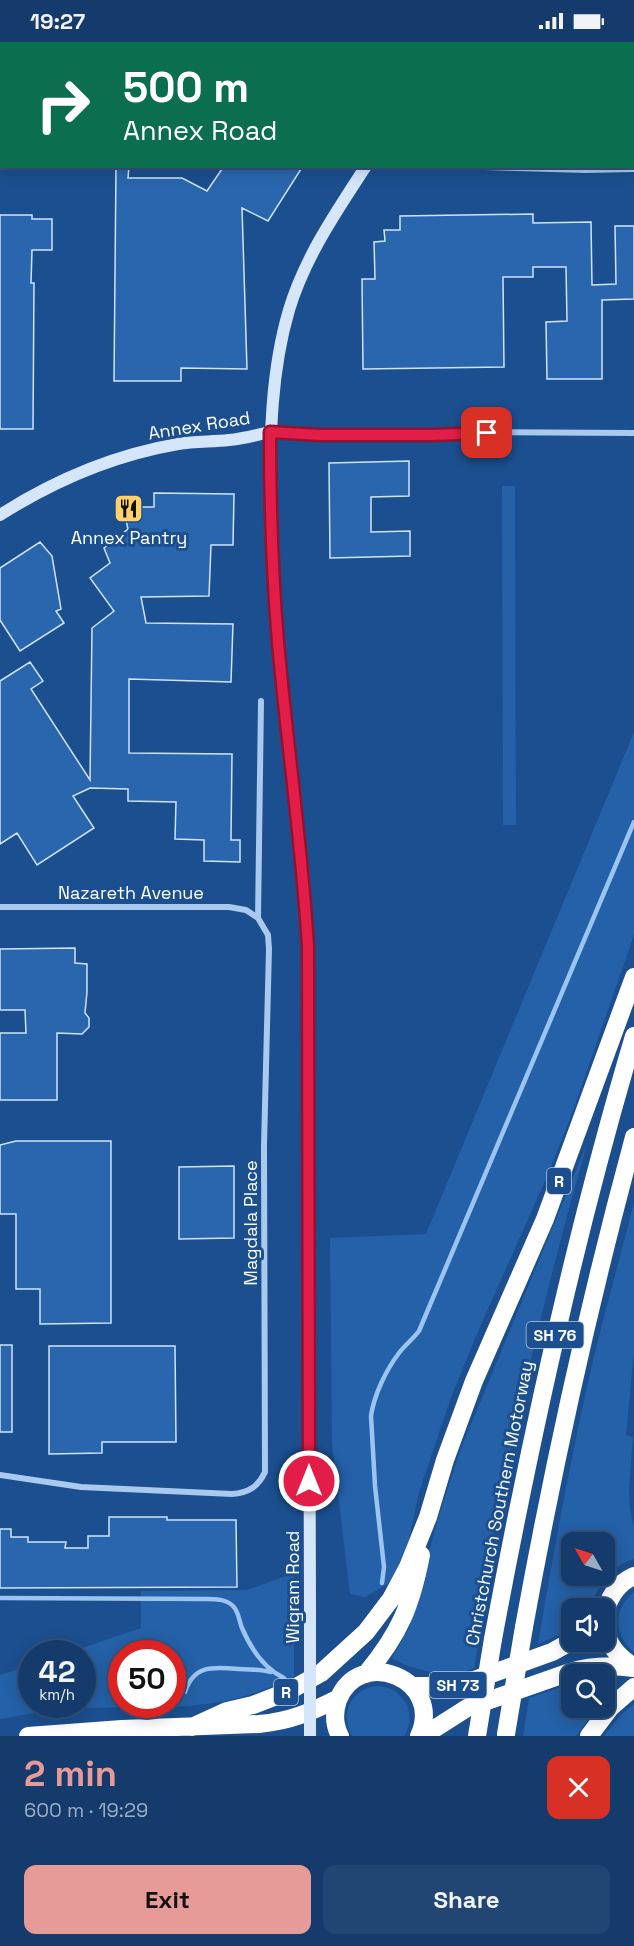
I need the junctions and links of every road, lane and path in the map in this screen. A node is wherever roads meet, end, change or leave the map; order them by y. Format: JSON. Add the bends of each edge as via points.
{"nodes":[{"id":1,"x":365,"y":168,"type":"edge"},
{"id":2,"x":518,"y":168,"type":"edge"},
{"id":3,"x":634,"y":169,"type":"edge"},
{"id":4,"x":270,"y":432,"type":"junction"},
{"id":5,"x":634,"y":433,"type":"edge"},
{"id":6,"x":0,"y":515,"type":"edge"},
{"id":7,"x":261,"y":701,"type":"dead end"},
{"id":8,"x":0,"y":907,"type":"edge"},
{"id":9,"x":258,"y":918,"type":"junction"},
{"id":10,"x":634,"y":977,"type":"edge"},
{"id":11,"x":634,"y":1036,"type":"edge"},
{"id":12,"x":634,"y":1137,"type":"edge"},
{"id":13,"x":0,"y":1475,"type":"edge"},
{"id":14,"x":428,"y":1517,"type":"junction"},
{"id":15,"x":634,"y":1576,"type":"edge"},
{"id":16,"x":612,"y":1598,"type":"edge"},
{"id":17,"x":561,"y":1647,"type":"edge"},
{"id":18,"x":615,"y":1652,"type":"edge"},
{"id":19,"x":634,"y":1667,"type":"edge"},
{"id":20,"x":366,"y":1674,"type":"junction"},
{"id":21,"x":412,"y":1686,"type":"junction"},
{"id":22,"x":634,"y":1687,"type":"edge"},
{"id":23,"x":339,"y":1698,"type":"junction"},
{"id":24,"x":192,"y":1727,"type":"junction"},
{"id":25,"x":506,"y":1735,"type":"edge"},
{"id":26,"x":28,"y":1736,"type":"edge"},
{"id":27,"x":310,"y":1736,"type":"edge"},
{"id":28,"x":340,"y":1736,"type":"edge"},
{"id":29,"x":421,"y":1736,"type":"edge"},
{"id":30,"x":477,"y":1736,"type":"edge"},
{"id":31,"x":589,"y":1736,"type":"edge"}],
"edges":[{"from":1,"to":4,"type":"main road","name":"Wigram Road","via":[[314,250],[295,292],[281,340]]},
{"from":2,"to":3,"type":"street"},
{"from":4,"to":5,"type":"street","name":"Annex Road"},
{"from":4,"to":6,"type":"main road","name":"Annex Road","via":[[132,454],[71,476]]},
{"from":4,"to":27,"type":"main road","name":"Wigram Road","bridge":true,"via":[[275,602],[308,947]]},
{"from":7,"to":9,"type":"street","name":"Magdala Place"},
{"from":8,"to":9,"type":"street","name":"Nazareth Avenue","via":[[229,907],[246,910]]},
{"from":9,"to":13,"type":"street","name":"Magdala Place","via":[[268,935],[269,950],[262,1479],[244,1493],[232,1494],[81,1487]]},
{"from":10,"to":14,"type":"highway","number":"R","via":[[545,1219],[460,1416]]},
{"from":11,"to":30,"type":"highway","name":"Christchurch Southern Motorway","number":"SH 76","bridge":true,"via":[[550,1353]]},
{"from":12,"to":25,"type":"highway","number":"SH 76","bridge":true,"via":[[567,1406]]},
{"from":14,"to":20,"type":"highway","via":[[406,1612],[392,1640]]},
{"from":14,"to":24,"type":"highway","number":"R","via":[[391,1599],[342,1656],[289,1691]]},
{"from":15,"to":16,"type":"highway","via":[[621,1584]]},
{"from":17,"to":21,"type":"highway","number":"SH 73","via":[[466,1683]]},
{"from":18,"to":19,"type":"highway"},
{"from":19,"to":29,"type":"highway","number":"SH 73","via":[[585,1668],[460,1712]]},
{"from":20,"to":21,"type":"highway","number":"SH 73","via":[[391,1673]]},
{"from":20,"to":23,"type":"highway","via":[[346,1687]]},
{"from":21,"to":29,"type":"highway","via":[[424,1713]]},
{"from":22,"to":31,"type":"highway","via":[[610,1708]]},
{"from":23,"to":24,"type":"highway","via":[[282,1722]]},
{"from":23,"to":28,"type":"highway","via":[[335,1720]]},
{"from":24,"to":26,"type":"highway"}]}
